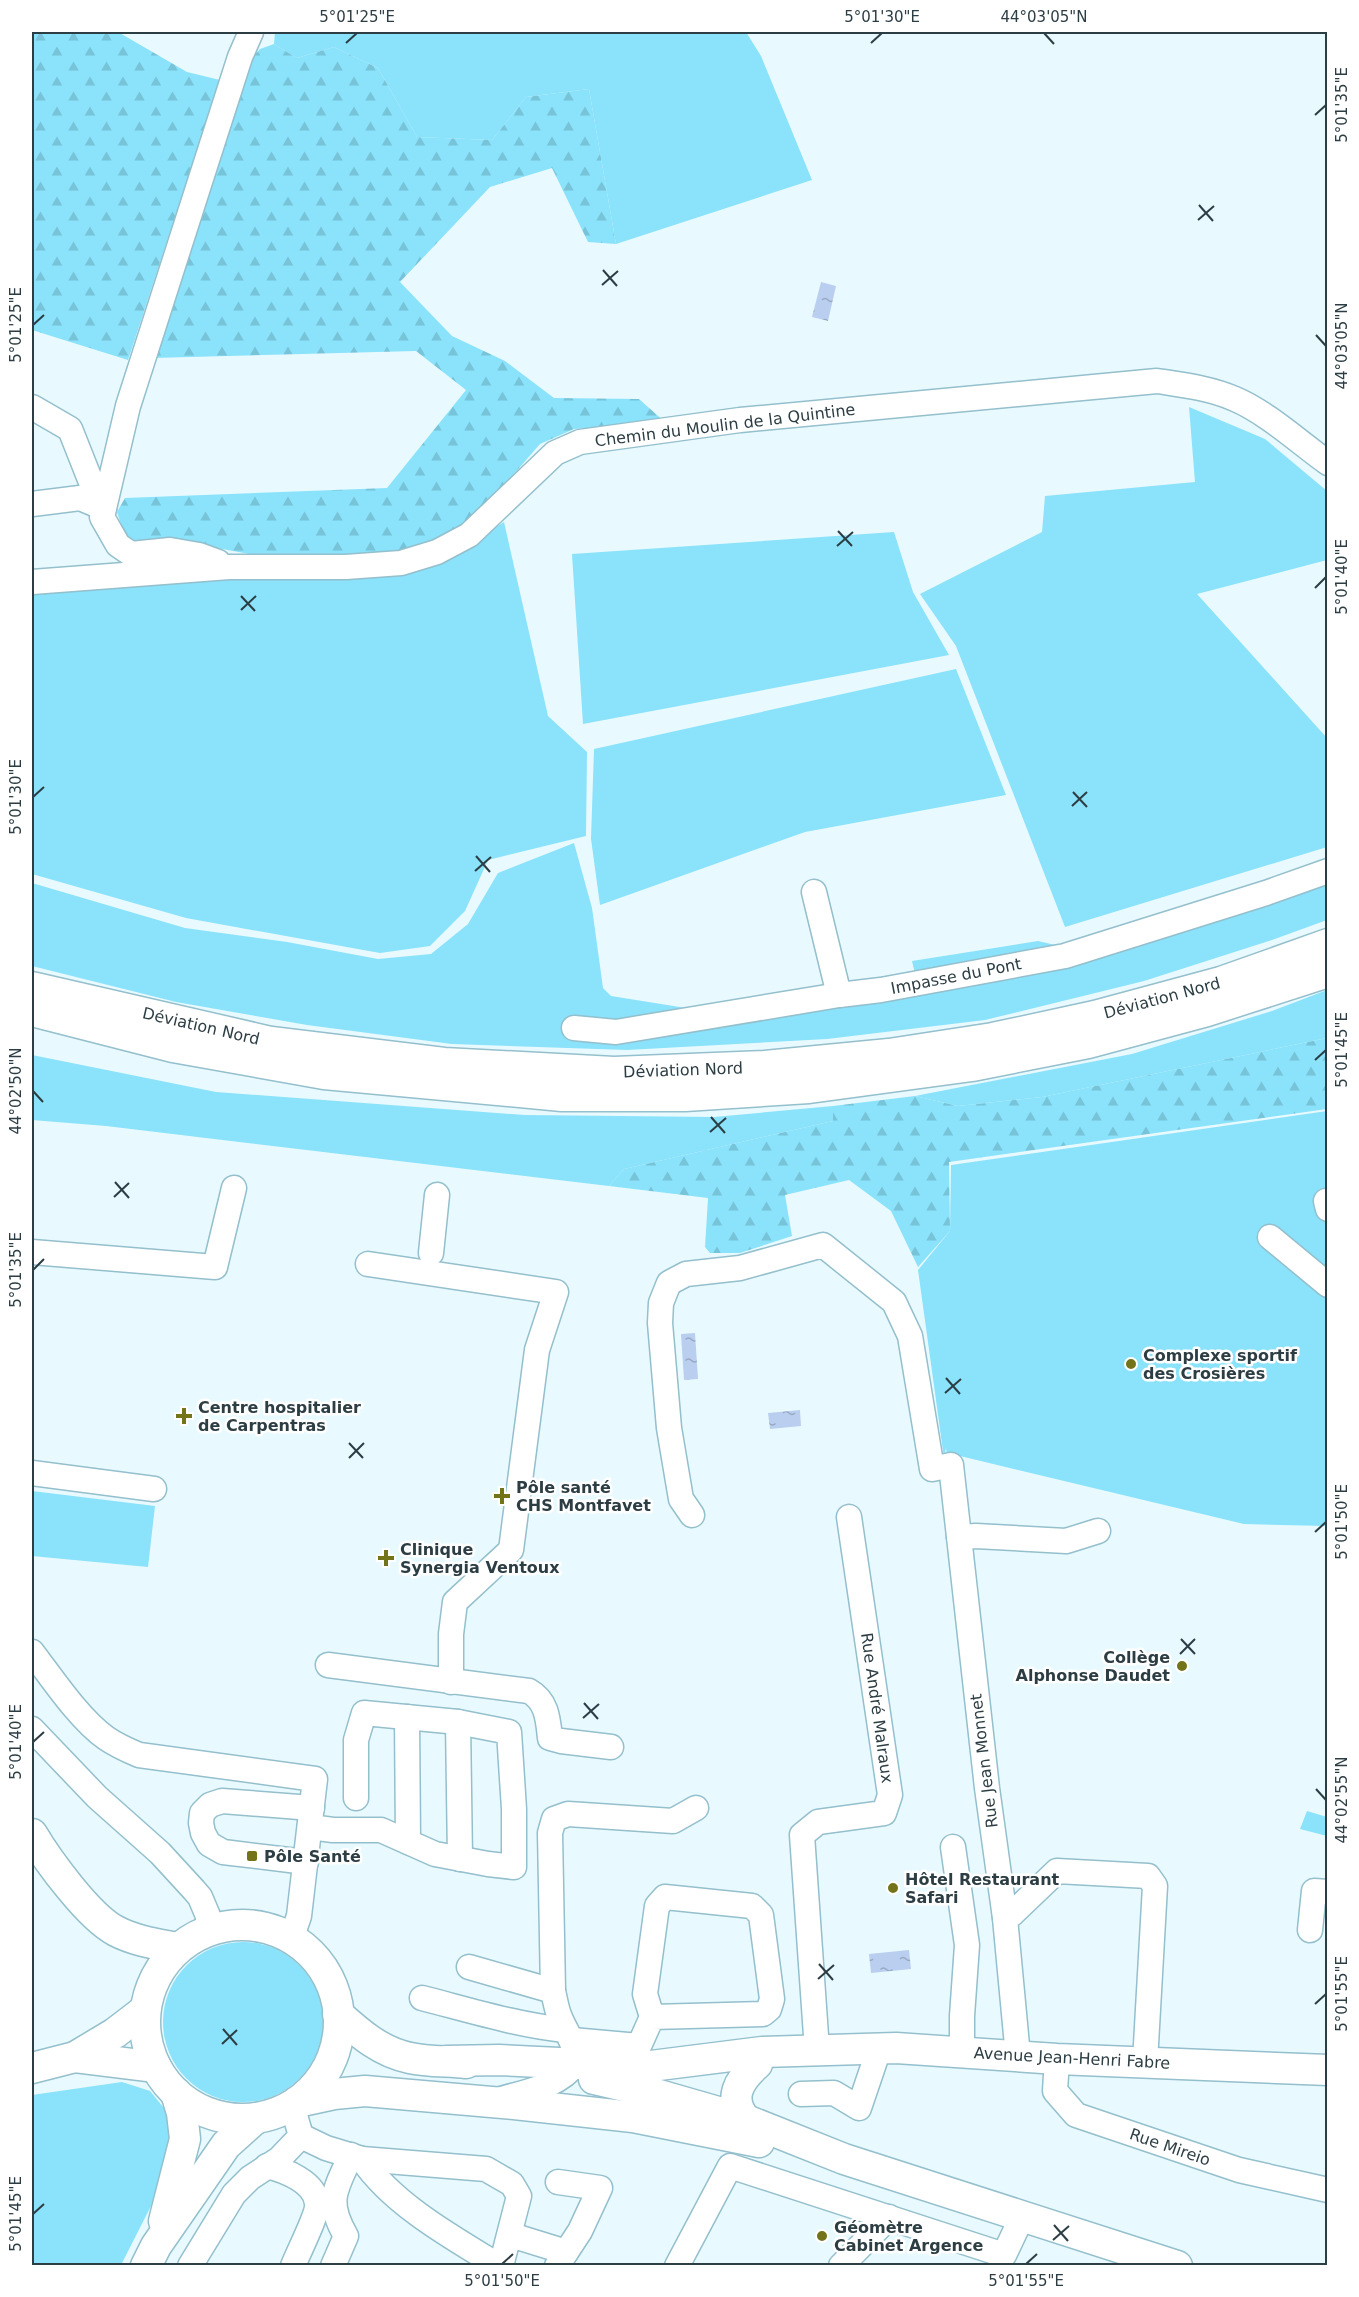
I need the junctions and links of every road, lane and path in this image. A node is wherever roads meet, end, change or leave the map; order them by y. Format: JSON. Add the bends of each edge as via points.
{"nodes":[{"id":1,"x":251,"y":32,"type":"edge"},
{"id":2,"x":153,"y":381,"type":"dead end"},
{"id":3,"x":32,"y":407,"type":"edge"},
{"id":4,"x":1328,"y":463,"type":"edge"},
{"id":5,"x":102,"y":502,"type":"junction"},
{"id":6,"x":32,"y":504,"type":"edge"},
{"id":7,"x":229,"y":567,"type":"junction"},
{"id":8,"x":32,"y":582,"type":"edge"},
{"id":9,"x":1328,"y":871,"type":"edge"},
{"id":10,"x":814,"y":892,"type":"dead end"},
{"id":11,"x":1328,"y":944,"type":"edge"},
{"id":12,"x":1328,"y":972,"type":"edge"},
{"id":13,"x":32,"y":987,"type":"edge"},
{"id":14,"x":839,"y":995,"type":"junction"},
{"id":15,"x":32,"y":1011,"type":"edge"},
{"id":16,"x":574,"y":1028,"type":"dead end"},
{"id":17,"x":234,"y":1188,"type":"dead end"},
{"id":18,"x":437,"y":1196,"type":"dead end"},
{"id":19,"x":1270,"y":1237,"type":"dead end"},
{"id":20,"x":32,"y":1252,"type":"edge"},
{"id":21,"x":431,"y":1253,"type":"dead end"},
{"id":22,"x":368,"y":1264,"type":"dead end"},
{"id":23,"x":1328,"y":1286,"type":"edge"},
{"id":24,"x":32,"y":1473,"type":"edge"},
{"id":25,"x":154,"y":1489,"type":"dead end"},
{"id":26,"x":692,"y":1515,"type":"dead end"},
{"id":27,"x":849,"y":1517,"type":"dead end"},
{"id":28,"x":1098,"y":1531,"type":"dead end"},
{"id":29,"x":959,"y":1537,"type":"junction"},
{"id":30,"x":32,"y":1652,"type":"edge"},
{"id":31,"x":328,"y":1665,"type":"dead end"},
{"id":32,"x":451,"y":1682,"type":"junction"},
{"id":33,"x":407,"y":1717,"type":"junction"},
{"id":34,"x":458,"y":1722,"type":"junction"},
{"id":35,"x":32,"y":1729,"type":"edge"},
{"id":36,"x":611,"y":1747,"type":"dead end"},
{"id":37,"x":356,"y":1798,"type":"dead end"},
{"id":38,"x":696,"y":1808,"type":"dead end"},
{"id":39,"x":311,"y":1818,"type":"junction"},
{"id":40,"x":32,"y":1834,"type":"edge"},
{"id":41,"x":408,"y":1842,"type":"junction"},
{"id":42,"x":953,"y":1848,"type":"dead end"},
{"id":43,"x":460,"y":1859,"type":"junction"},
{"id":44,"x":306,"y":1862,"type":"junction"},
{"id":45,"x":1328,"y":1892,"type":"edge"},
{"id":46,"x":1005,"y":1918,"type":"junction"},
{"id":47,"x":1310,"y":1930,"type":"dead end"},
{"id":48,"x":208,"y":1931,"type":"junction"},
{"id":49,"x":291,"y":1939,"type":"junction"},
{"id":50,"x":178,"y":1948,"type":"junction"},
{"id":51,"x":470,"y":1967,"type":"dead end"},
{"id":52,"x":553,"y":1991,"type":"junction"},
{"id":53,"x":422,"y":1998,"type":"dead end"},
{"id":54,"x":145,"y":2010,"type":"junction"},
{"id":55,"x":339,"y":2014,"type":"junction"},
{"id":56,"x":652,"y":2017,"type":"junction"},
{"id":57,"x":879,"y":2049,"type":"junction"},
{"id":58,"x":817,"y":2050,"type":"junction"},
{"id":59,"x":570,"y":2052,"type":"junction"},
{"id":60,"x":962,"y":2053,"type":"junction"},
{"id":61,"x":1018,"y":2056,"type":"junction"},
{"id":62,"x":70,"y":2059,"type":"junction"},
{"id":63,"x":1057,"y":2059,"type":"junction"},
{"id":64,"x":1145,"y":2062,"type":"junction"},
{"id":65,"x":757,"y":2064,"type":"junction"},
{"id":66,"x":156,"y":2067,"type":"junction"},
{"id":67,"x":32,"y":2068,"type":"edge"},
{"id":68,"x":1328,"y":2070,"type":"edge"},
{"id":69,"x":645,"y":2091,"type":"junction"},
{"id":70,"x":176,"y":2093,"type":"junction"},
{"id":71,"x":801,"y":2094,"type":"dead end"},
{"id":72,"x":502,"y":2103,"type":"junction"},
{"id":73,"x":295,"y":2104,"type":"junction"},
{"id":74,"x":255,"y":2119,"type":"junction"},
{"id":75,"x":746,"y":2120,"type":"junction"},
{"id":76,"x":301,"y":2136,"type":"junction"},
{"id":77,"x":357,"y":2157,"type":"junction"},
{"id":78,"x":844,"y":2159,"type":"junction"},
{"id":79,"x":267,"y":2166,"type":"junction"},
{"id":80,"x":558,"y":2182,"type":"dead end"},
{"id":81,"x":1328,"y":2190,"type":"edge"},
{"id":82,"x":889,"y":2217,"type":"junction"},
{"id":83,"x":1022,"y":2217,"type":"junction"},
{"id":84,"x":511,"y":2235,"type":"junction"},
{"id":85,"x":151,"y":2256,"type":"edge"},
{"id":86,"x":562,"y":2259,"type":"edge"},
{"id":87,"x":1002,"y":2260,"type":"edge"},
{"id":88,"x":190,"y":2265,"type":"edge"},
{"id":89,"x":293,"y":2265,"type":"edge"},
{"id":90,"x":333,"y":2265,"type":"edge"},
{"id":91,"x":500,"y":2265,"type":"edge"},
{"id":92,"x":677,"y":2265,"type":"edge"},
{"id":93,"x":842,"y":2265,"type":"edge"},
{"id":94,"x":1177,"y":2265,"type":"edge"}],
"edges":[{"from":1,"to":5,"type":"street","via":[[128,406]]},
{"from":2,"to":5,"type":"street","via":[[125,485]]},
{"from":3,"to":5,"type":"street","via":[[70,429]]},
{"from":4,"to":7,"type":"street","name":"Chemin du Moulin de la Quintine","via":[[1236,399],[1157,381],[740,420],[580,442],[555,453],[469,535],[437,552],[401,563]]},
{"from":5,"to":6,"type":"street","via":[[80,498]]},
{"from":5,"to":7,"type":"street","via":[[102,518],[118,545],[131,554],[170,550],[200,555]]},
{"from":7,"to":8,"type":"street","name":"Chemin du Moulin de la Quintine"},
{"from":9,"to":14,"type":"street","name":"Impasse du Pont","via":[[1065,956]]},
{"from":10,"to":14,"type":"street"},
{"from":11,"to":13,"type":"main road","name":"Déviation Nord","via":[[1221,982],[993,1038],[889,1054],[765,1066],[614,1072],[444,1063],[271,1042]]},
{"from":12,"to":15,"type":"main road","name":"Déviation Nord","via":[[1164,1023],[972,1066],[809,1088],[685,1096],[562,1096],[324,1074],[173,1047]]},
{"from":14,"to":16,"type":"street","name":"Impasse du Pont","via":[[616,1032]]},
{"from":17,"to":20,"type":"street","via":[[215,1267]]},
{"from":18,"to":21,"type":"street"},
{"from":19,"to":23,"type":"street"},
{"from":22,"to":32,"type":"street","via":[[556,1292],[537,1350],[511,1550],[455,1602]]},
{"from":24,"to":25,"type":"street"},
{"from":26,"to":29,"type":"street","name":"Rue Jean Monnet","via":[[681,1499],[669,1428],[660,1323],[661,1303],[669,1283],[686,1274],[740,1268],[824,1245],[894,1302],[910,1336],[932,1469],[951,1465]]},
{"from":27,"to":58,"type":"street","name":"Rue André Malraux","via":[[890,1795],[884,1813],[818,1822],[802,1835]]},
{"from":28,"to":29,"type":"street","via":[[1066,1540]]},
{"from":29,"to":46,"type":"street","name":"Rue Jean Monnet"},
{"from":30,"to":39,"type":"street","via":[[104,1737],[122,1748],[139,1755],[315,1779]]},
{"from":31,"to":32,"type":"street"},
{"from":32,"to":36,"type":"street","via":[[529,1691],[540,1697],[550,1738]]},
{"from":33,"to":34,"type":"street"},
{"from":33,"to":37,"type":"street","via":[[364,1713],[356,1740]]},
{"from":33,"to":41,"type":"street"},
{"from":34,"to":43,"type":"street"},
{"from":34,"to":43,"type":"street","via":[[509,1732],[514,1809],[514,1867]]},
{"from":35,"to":48,"type":"street","via":[[194,1890],[208,1916]]},
{"from":38,"to":52,"type":"street","via":[[673,1821],[568,1814],[554,1819],[550,1833]]},
{"from":39,"to":41,"type":"street","via":[[333,1830],[381,1830]]},
{"from":39,"to":44,"type":"street"},
{"from":39,"to":44,"type":"street","via":[[222,1801],[202,1813],[203,1833],[209,1844],[223,1852]]},
{"from":40,"to":50,"type":"main road","via":[[76,1894],[115,1930]]},
{"from":41,"to":43,"type":"street","via":[[435,1854]]},
{"from":42,"to":60,"type":"street","via":[[967,1945]]},
{"from":44,"to":49,"type":"street"},
{"from":45,"to":47,"type":"street","via":[[1314,1891]]},
{"from":46,"to":61,"type":"street","name":"Rue Jean Monnet"},
{"from":46,"to":64,"type":"street","via":[[1057,1871],[1148,1876],[1155,1886]]},
{"from":48,"to":49,"type":"main road","via":[[251,1925]]},
{"from":48,"to":50,"type":"main road"},
{"from":49,"to":55,"type":"main road","via":[[310,1953],[324,1971]]},
{"from":50,"to":54,"type":"main road","via":[[162,1966]]},
{"from":51,"to":52,"type":"street"},
{"from":52,"to":59,"type":"street"},
{"from":53,"to":59,"type":"street","via":[[546,2028]]},
{"from":54,"to":62,"type":"main road"},
{"from":54,"to":66,"type":"main road","via":[[148,2049]]},
{"from":55,"to":59,"type":"main road","via":[[365,2038],[411,2058],[446,2061]]},
{"from":55,"to":73,"type":"main road","via":[[337,2040],[329,2064],[315,2086]]},
{"from":56,"to":56,"type":"street","via":[[763,2014],[769,2009],[772,1999],[761,1915],[752,1906],[664,1897],[657,1906],[645,1994]]},
{"from":56,"to":59,"type":"street","via":[[639,2046]]},
{"from":57,"to":58,"type":"main road","name":"Avenue Jean-Henri Fabre"},
{"from":57,"to":60,"type":"main road","name":"Avenue Jean-Henri Fabre"},
{"from":57,"to":71,"type":"street","via":[[859,2108],[834,2093]]},
{"from":58,"to":59,"type":"main road","via":[[762,2052],[643,2067]]},
{"from":58,"to":65,"type":"main road"},
{"from":59,"to":69,"type":"main road"},
{"from":59,"to":72,"type":"street","via":[[538,2088]]},
{"from":60,"to":61,"type":"main road","name":"Avenue Jean-Henri Fabre"},
{"from":61,"to":63,"type":"main road","name":"Avenue Jean-Henri Fabre"},
{"from":62,"to":66,"type":"main road"},
{"from":62,"to":67,"type":"main road"},
{"from":63,"to":64,"type":"main road","name":"Avenue Jean-Henri Fabre"},
{"from":63,"to":81,"type":"street","name":"Rue Mireio","via":[[1055,2091],[1076,2115],[1239,2170]]},
{"from":64,"to":68,"type":"main road","name":"Avenue Jean-Henri Fabre"},
{"from":65,"to":69,"type":"main road"},
{"from":65,"to":75,"type":"main road","via":[[746,2074],[736,2100],[737,2111]]},
{"from":66,"to":70,"type":"main road"},
{"from":69,"to":72,"type":"main road"},
{"from":69,"to":75,"type":"main road"},
{"from":70,"to":74,"type":"main road","via":[[199,2110],[226,2118]]},
{"from":70,"to":85,"type":"main road","via":[[185,2139],[174,2190]]},
{"from":72,"to":73,"type":"main road","via":[[365,2091]]},
{"from":72,"to":78,"type":"main road","via":[[633,2117]]},
{"from":73,"to":74,"type":"main road"},
{"from":73,"to":76,"type":"street"},
{"from":74,"to":85,"type":"main road","via":[[226,2145]]},
{"from":75,"to":78,"type":"main road"},
{"from":76,"to":77,"type":"street"},
{"from":76,"to":79,"type":"street"},
{"from":77,"to":84,"type":"street","via":[[486,2169],[512,2184],[519,2196]]},
{"from":77,"to":90,"type":"street","via":[[334,2192],[335,2218],[346,2236]]},
{"from":77,"to":91,"type":"street","via":[[374,2178],[438,2228]]},
{"from":78,"to":83,"type":"main road"},
{"from":79,"to":88,"type":"street","via":[[234,2194]]},
{"from":79,"to":89,"type":"street","via":[[282,2169],[302,2181],[315,2194],[318,2205]]},
{"from":80,"to":86,"type":"street","via":[[600,2188]]},
{"from":82,"to":87,"type":"street"},
{"from":82,"to":92,"type":"street","via":[[730,2166]]},
{"from":82,"to":93,"type":"street"},
{"from":83,"to":87,"type":"street"},
{"from":83,"to":94,"type":"main road"},
{"from":84,"to":86,"type":"street"},
{"from":84,"to":91,"type":"street"}]}
